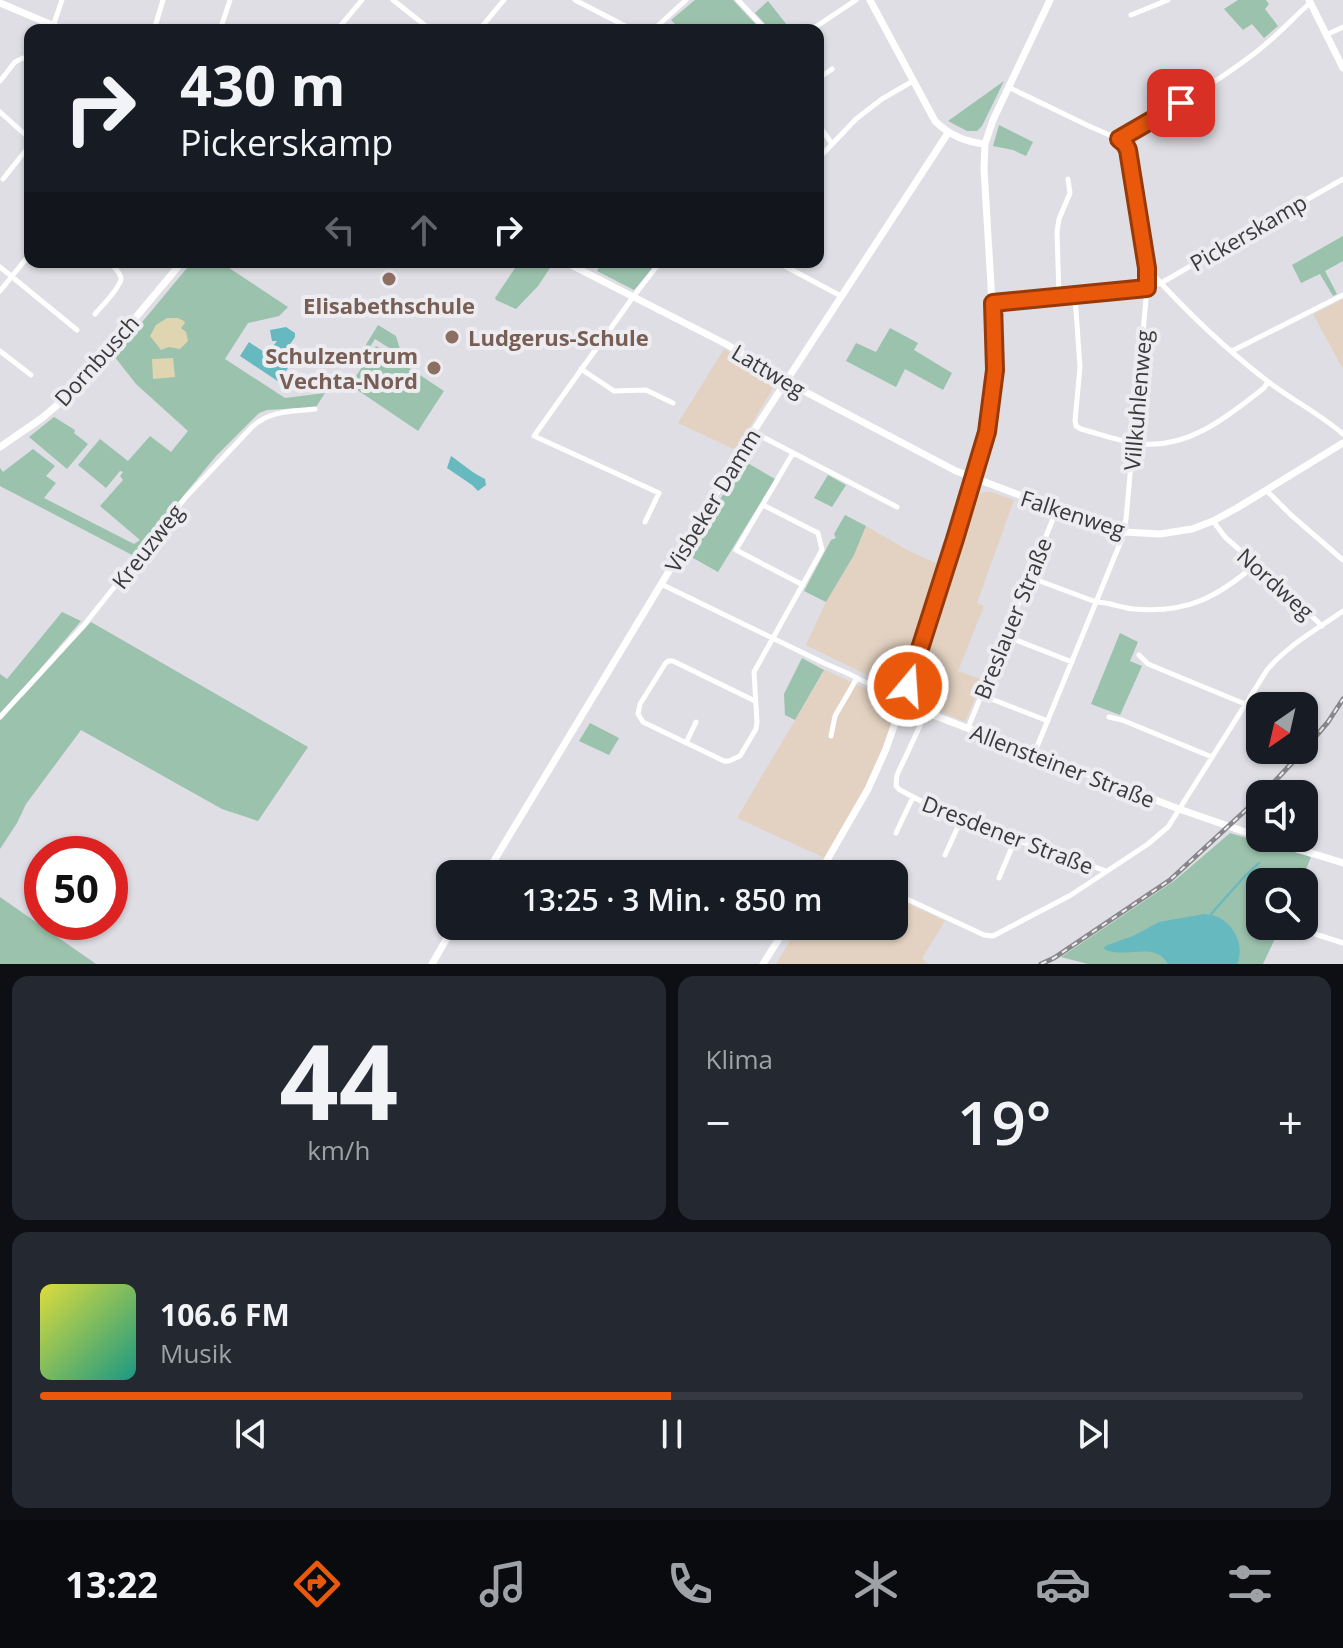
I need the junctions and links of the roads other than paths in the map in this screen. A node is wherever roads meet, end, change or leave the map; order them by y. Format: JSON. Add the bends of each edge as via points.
{"nodes":[{"id":1,"x":62,"y":0,"type":"edge"},
{"id":2,"x":163,"y":0,"type":"edge"},
{"id":3,"x":230,"y":0,"type":"edge"},
{"id":4,"x":362,"y":0,"type":"edge"},
{"id":5,"x":393,"y":0,"type":"edge"},
{"id":6,"x":504,"y":0,"type":"edge"},
{"id":7,"x":575,"y":0,"type":"edge"},
{"id":8,"x":686,"y":0,"type":"edge"},
{"id":9,"x":738,"y":0,"type":"edge"},
{"id":10,"x":856,"y":0,"type":"edge"},
{"id":11,"x":870,"y":0,"type":"edge"},
{"id":12,"x":1050,"y":0,"type":"edge"},
{"id":13,"x":1168,"y":0,"type":"edge"},
{"id":14,"x":1310,"y":1,"type":"edge"},
{"id":15,"x":0,"y":3,"type":"edge"},
{"id":16,"x":1131,"y":15,"type":"dead end"},
{"id":17,"x":48,"y":24,"type":"edge"},
{"id":18,"x":54,"y":24,"type":"edge"},
{"id":19,"x":156,"y":24,"type":"edge"},
{"id":20,"x":222,"y":24,"type":"edge"},
{"id":21,"x":342,"y":24,"type":"edge"},
{"id":22,"x":423,"y":24,"type":"edge"},
{"id":23,"x":484,"y":24,"type":"edge"},
{"id":24,"x":621,"y":24,"type":"edge"},
{"id":25,"x":660,"y":24,"type":"edge"},
{"id":26,"x":760,"y":24,"type":"edge"},
{"id":27,"x":820,"y":24,"type":"edge"},
{"id":28,"x":1343,"y":27,"type":"edge"},
{"id":29,"x":1326,"y":35,"type":"junction"},
{"id":30,"x":24,"y":58,"type":"edge"},
{"id":31,"x":1343,"y":68,"type":"edge"},
{"id":32,"x":832,"y":69,"type":"dead end"},
{"id":33,"x":824,"y":75,"type":"edge"},
{"id":34,"x":0,"y":81,"type":"edge"},
{"id":35,"x":913,"y":81,"type":"junction"},
{"id":36,"x":1008,"y":87,"type":"junction"},
{"id":37,"x":0,"y":112,"type":"edge"},
{"id":38,"x":824,"y":133,"type":"edge"},
{"id":39,"x":948,"y":133,"type":"junction"},
{"id":40,"x":24,"y":134,"type":"edge"},
{"id":41,"x":1119,"y":139,"type":"junction"},
{"id":42,"x":832,"y":144,"type":"junction"},
{"id":43,"x":985,"y":144,"type":"junction"},
{"id":44,"x":24,"y":153,"type":"edge"},
{"id":45,"x":824,"y":153,"type":"edge"},
{"id":46,"x":3,"y":179,"type":"dead end"},
{"id":47,"x":1068,"y":179,"type":"dead end"},
{"id":48,"x":1343,"y":179,"type":"edge"},
{"id":49,"x":24,"y":262,"type":"edge"},
{"id":50,"x":0,"y":267,"type":"edge"},
{"id":51,"x":114,"y":268,"type":"edge"},
{"id":52,"x":177,"y":268,"type":"edge"},
{"id":53,"x":577,"y":268,"type":"edge"},
{"id":54,"x":655,"y":268,"type":"edge"},
{"id":55,"x":788,"y":268,"type":"edge"},
{"id":56,"x":1147,"y":268,"type":"junction"},
{"id":57,"x":12,"y":277,"type":"junction"},
{"id":58,"x":1161,"y":283,"type":"junction"},
{"id":59,"x":1147,"y":288,"type":"junction"},
{"id":60,"x":0,"y":291,"type":"edge"},
{"id":61,"x":1343,"y":295,"type":"edge"},
{"id":62,"x":841,"y":296,"type":"junction"},
{"id":63,"x":1075,"y":296,"type":"junction"},
{"id":64,"x":633,"y":297,"type":"junction"},
{"id":65,"x":1059,"y":297,"type":"junction"},
{"id":66,"x":993,"y":303,"type":"junction"},
{"id":67,"x":95,"y":314,"type":"dead end"},
{"id":68,"x":77,"y":330,"type":"dead end"},
{"id":69,"x":0,"y":351,"type":"edge"},
{"id":70,"x":1232,"y":351,"type":"junction"},
{"id":71,"x":581,"y":369,"type":"junction"},
{"id":72,"x":31,"y":375,"type":"dead end"},
{"id":73,"x":786,"y":380,"type":"junction"},
{"id":74,"x":1268,"y":382,"type":"junction"},
{"id":75,"x":673,"y":403,"type":"dead end"},
{"id":76,"x":315,"y":409,"type":"dead end"},
{"id":77,"x":753,"y":432,"type":"junction"},
{"id":78,"x":1343,"y":434,"type":"edge"},
{"id":79,"x":1132,"y":443,"type":"junction"},
{"id":80,"x":1343,"y":443,"type":"edge"},
{"id":81,"x":1,"y":445,"type":"edge"},
{"id":82,"x":793,"y":453,"type":"junction"},
{"id":83,"x":974,"y":479,"type":"junction"},
{"id":84,"x":1266,"y":490,"type":"junction"},
{"id":85,"x":763,"y":505,"type":"junction"},
{"id":86,"x":897,"y":507,"type":"dead end"},
{"id":87,"x":1057,"y":509,"type":"junction"},
{"id":88,"x":1213,"y":521,"type":"junction"},
{"id":89,"x":645,"y":522,"type":"dead end"},
{"id":90,"x":1123,"y":532,"type":"junction"},
{"id":91,"x":1343,"y":560,"type":"edge"},
{"id":92,"x":1256,"y":564,"type":"junction"},
{"id":93,"x":1029,"y":577,"type":"junction"},
{"id":94,"x":661,"y":584,"type":"junction"},
{"id":95,"x":803,"y":585,"type":"junction"},
{"id":96,"x":1096,"y":602,"type":"junction"},
{"id":97,"x":1343,"y":611,"type":"edge"},
{"id":98,"x":1322,"y":626,"type":"junction"},
{"id":99,"x":1006,"y":636,"type":"junction"},
{"id":100,"x":772,"y":639,"type":"junction"},
{"id":101,"x":1139,"y":655,"type":"dead end"},
{"id":102,"x":1072,"y":662,"type":"junction"},
{"id":103,"x":857,"y":678,"type":"junction"},
{"id":104,"x":981,"y":695,"type":"junction"},
{"id":105,"x":755,"y":701,"type":"junction"},
{"id":106,"x":903,"y":701,"type":"junction"},
{"id":107,"x":1245,"y":704,"type":"junction"},
{"id":108,"x":926,"y":713,"type":"junction"},
{"id":109,"x":0,"y":717,"type":"edge"},
{"id":110,"x":1109,"y":717,"type":"dead end"},
{"id":111,"x":1048,"y":721,"type":"junction"},
{"id":112,"x":696,"y":722,"type":"dead end"},
{"id":113,"x":968,"y":728,"type":"junction"},
{"id":114,"x":831,"y":736,"type":"dead end"},
{"id":115,"x":686,"y":743,"type":"junction"},
{"id":116,"x":1034,"y":754,"type":"junction"},
{"id":117,"x":1212,"y":757,"type":"junction"},
{"id":118,"x":913,"y":797,"type":"junction"},
{"id":119,"x":1179,"y":809,"type":"junction"},
{"id":120,"x":962,"y":818,"type":"junction"},
{"id":121,"x":896,"y":833,"type":"dead end"},
{"id":122,"x":1246,"y":833,"type":"edge"},
{"id":123,"x":1015,"y":840,"type":"junction"},
{"id":124,"x":1307,"y":852,"type":"edge"},
{"id":125,"x":945,"y":855,"type":"dead end"},
{"id":126,"x":827,"y":859,"type":"edge"},
{"id":127,"x":494,"y":860,"type":"edge"},
{"id":128,"x":1343,"y":863,"type":"edge"},
{"id":129,"x":1107,"y":871,"type":"junction"},
{"id":130,"x":999,"y":878,"type":"dead end"},
{"id":131,"x":908,"y":900,"type":"edge"},
{"id":132,"x":1318,"y":935,"type":"edge"},
{"id":133,"x":446,"y":940,"type":"edge"},
{"id":134,"x":778,"y":940,"type":"edge"},
{"id":135,"x":1343,"y":943,"type":"edge"},
{"id":136,"x":432,"y":964,"type":"edge"},
{"id":137,"x":763,"y":964,"type":"edge"}],
"edges":[{"from":1,"to":18,"type":"street"},
{"from":2,"to":19,"type":"street"},
{"from":3,"to":20,"type":"street"},
{"from":4,"to":21,"type":"street"},
{"from":5,"to":22,"type":"street"},
{"from":6,"to":23,"type":"street"},
{"from":7,"to":24,"type":"street"},
{"from":8,"to":25,"type":"street"},
{"from":9,"to":26,"type":"street"},
{"from":10,"to":27,"type":"street"},
{"from":11,"to":35,"type":"street"},
{"from":12,"to":36,"type":"street"},
{"from":13,"to":16,"type":"street"},
{"from":14,"to":29,"type":"street"},
{"from":14,"to":41,"type":"street","via":[[1229,72]]},
{"from":15,"to":17,"type":"street"},
{"from":28,"to":29,"type":"street"},
{"from":29,"to":31,"type":"street"},
{"from":30,"to":34,"type":"street"},
{"from":32,"to":33,"type":"street"},
{"from":35,"to":39,"type":"street"},
{"from":35,"to":42,"type":"street","via":[[870,108]]},
{"from":36,"to":41,"type":"street"},
{"from":36,"to":43,"type":"street"},
{"from":37,"to":40,"type":"street"},
{"from":38,"to":42,"type":"street"},
{"from":39,"to":43,"type":"street"},
{"from":39,"to":62,"type":"street","name":"Visbeker Damm"},
{"from":41,"to":56,"type":"street","name":"Villkuhlenweg","via":[[1128,150]]},
{"from":42,"to":45,"type":"street"},
{"from":43,"to":66,"type":"street"},
{"from":44,"to":46,"type":"street"},
{"from":47,"to":65,"type":"street","via":[[1070,193],[1057,232]]},
{"from":48,"to":58,"type":"street","name":"Pickerskamp"},
{"from":49,"to":57,"type":"street"},
{"from":50,"to":57,"type":"street"},
{"from":51,"to":67,"type":"street","via":[[119,285]]},
{"from":52,"to":81,"type":"street","name":"Dornbusch","via":[[75,390]]},
{"from":53,"to":64,"type":"street","name":"Lattweg"},
{"from":54,"to":64,"type":"street"},
{"from":55,"to":62,"type":"street"},
{"from":56,"to":58,"type":"street"},
{"from":56,"to":59,"type":"street","name":"Villkuhlenweg"},
{"from":57,"to":60,"type":"street"},
{"from":57,"to":68,"type":"street"},
{"from":58,"to":59,"type":"street","name":"Pickerskamp"},
{"from":58,"to":70,"type":"street"},
{"from":59,"to":63,"type":"street","name":"Pickerskamp"},
{"from":59,"to":79,"type":"street","name":"Villkuhlenweg"},
{"from":61,"to":70,"type":"street"},
{"from":62,"to":73,"type":"street","name":"Visbeker Damm"},
{"from":63,"to":65,"type":"street","name":"Pickerskamp"},
{"from":63,"to":79,"type":"street","via":[[1080,367],[1076,426]]},
{"from":64,"to":71,"type":"street"},
{"from":64,"to":73,"type":"street","name":"Lattweg"},
{"from":65,"to":66,"type":"street","name":"Pickerskamp"},
{"from":66,"to":83,"type":"street","via":[[994,387]]},
{"from":69,"to":72,"type":"street"},
{"from":70,"to":74,"type":"street"},
{"from":71,"to":75,"type":"street","via":[[614,391],[646,390]]},
{"from":71,"to":89,"type":"street","via":[[534,436],[659,493]]},
{"from":73,"to":77,"type":"street","name":"Visbeker Damm"},
{"from":73,"to":83,"type":"street","name":"Lattweg"},
{"from":74,"to":78,"type":"street"},
{"from":74,"to":79,"type":"street","via":[[1226,417],[1186,439]]},
{"from":76,"to":109,"type":"street","name":"Kreuzweg","via":[[259,420],[186,497],[84,625]]},
{"from":77,"to":82,"type":"street"},
{"from":77,"to":94,"type":"street","name":"Visbeker Damm"},
{"from":79,"to":90,"type":"street","name":"Villkuhlenweg"},
{"from":80,"to":84,"type":"street","name":"Falkenweg"},
{"from":82,"to":85,"type":"street"},
{"from":82,"to":86,"type":"street"},
{"from":83,"to":87,"type":"street","name":"Falkenweg"},
{"from":83,"to":106,"type":"street"},
{"from":84,"to":88,"type":"street","name":"Falkenweg"},
{"from":84,"to":91,"type":"street"},
{"from":85,"to":95,"type":"street","via":[[818,533],[822,550]]},
{"from":85,"to":95,"type":"street","via":[[736,550]]},
{"from":87,"to":90,"type":"street","name":"Falkenweg"},
{"from":87,"to":93,"type":"street","name":"Breslauer Straße"},
{"from":88,"to":90,"type":"street","name":"Falkenweg","via":[[1177,532]]},
{"from":88,"to":92,"type":"street","name":"Nordweg"},
{"from":90,"to":96,"type":"street","name":"Villkuhlenweg"},
{"from":92,"to":96,"type":"street","via":[[1226,588],[1188,606],[1158,611]]},
{"from":92,"to":98,"type":"street","name":"Nordweg"},
{"from":93,"to":96,"type":"street"},
{"from":93,"to":99,"type":"street","name":"Breslauer Straße"},
{"from":94,"to":100,"type":"street"},
{"from":94,"to":127,"type":"street","name":"Visbeker Damm"},
{"from":95,"to":100,"type":"street"},
{"from":96,"to":102,"type":"street","name":"Villkuhlenweg"},
{"from":97,"to":98,"type":"street","name":"Nordweg"},
{"from":98,"to":107,"type":"street","via":[[1280,655]]},
{"from":99,"to":102,"type":"street"},
{"from":99,"to":104,"type":"street","name":"Breslauer Straße"},
{"from":100,"to":103,"type":"street"},
{"from":100,"to":105,"type":"street","via":[[754,672]]},
{"from":101,"to":107,"type":"street","via":[[1148,664]]},
{"from":102,"to":111,"type":"street","name":"Villkuhlenweg"},
{"from":103,"to":106,"type":"street"},
{"from":103,"to":114,"type":"street","via":[[835,716]]},
{"from":104,"to":111,"type":"street"},
{"from":104,"to":113,"type":"street","name":"Breslauer Straße"},
{"from":105,"to":115,"type":"street","via":[[757,726],[740,756],[724,761]]},
{"from":105,"to":115,"type":"street","via":[[668,661],[638,714],[643,722]]},
{"from":106,"to":108,"type":"street","name":"Allensteiner Straße"},
{"from":106,"to":126,"type":"street","via":[[873,781]]},
{"from":107,"to":117,"type":"street"},
{"from":108,"to":113,"type":"street","name":"Allensteiner Straße"},
{"from":108,"to":118,"type":"street","name":"Dresdener Straße","via":[[895,781]]},
{"from":110,"to":117,"type":"street"},
{"from":111,"to":116,"type":"street","name":"Villkuhlenweg"},
{"from":112,"to":115,"type":"street"},
{"from":113,"to":116,"type":"street","name":"Allensteiner Straße"},
{"from":116,"to":119,"type":"street","name":"Allensteiner Straße"},
{"from":117,"to":119,"type":"street"},
{"from":118,"to":120,"type":"street","name":"Dresdener Straße"},
{"from":118,"to":121,"type":"street"},
{"from":119,"to":122,"type":"street","name":"Allensteiner Straße"},
{"from":119,"to":129,"type":"street","via":[[1161,834]]},
{"from":120,"to":123,"type":"street","name":"Dresdener Straße"},
{"from":120,"to":125,"type":"street"},
{"from":123,"to":129,"type":"street","name":"Dresdener Straße"},
{"from":123,"to":130,"type":"street"},
{"from":124,"to":128,"type":"street","name":"Allensteiner Straße"},
{"from":129,"to":131,"type":"street","via":[[993,936]]},
{"from":132,"to":135,"type":"street"},
{"from":133,"to":136,"type":"street"},
{"from":134,"to":137,"type":"street"}]}
